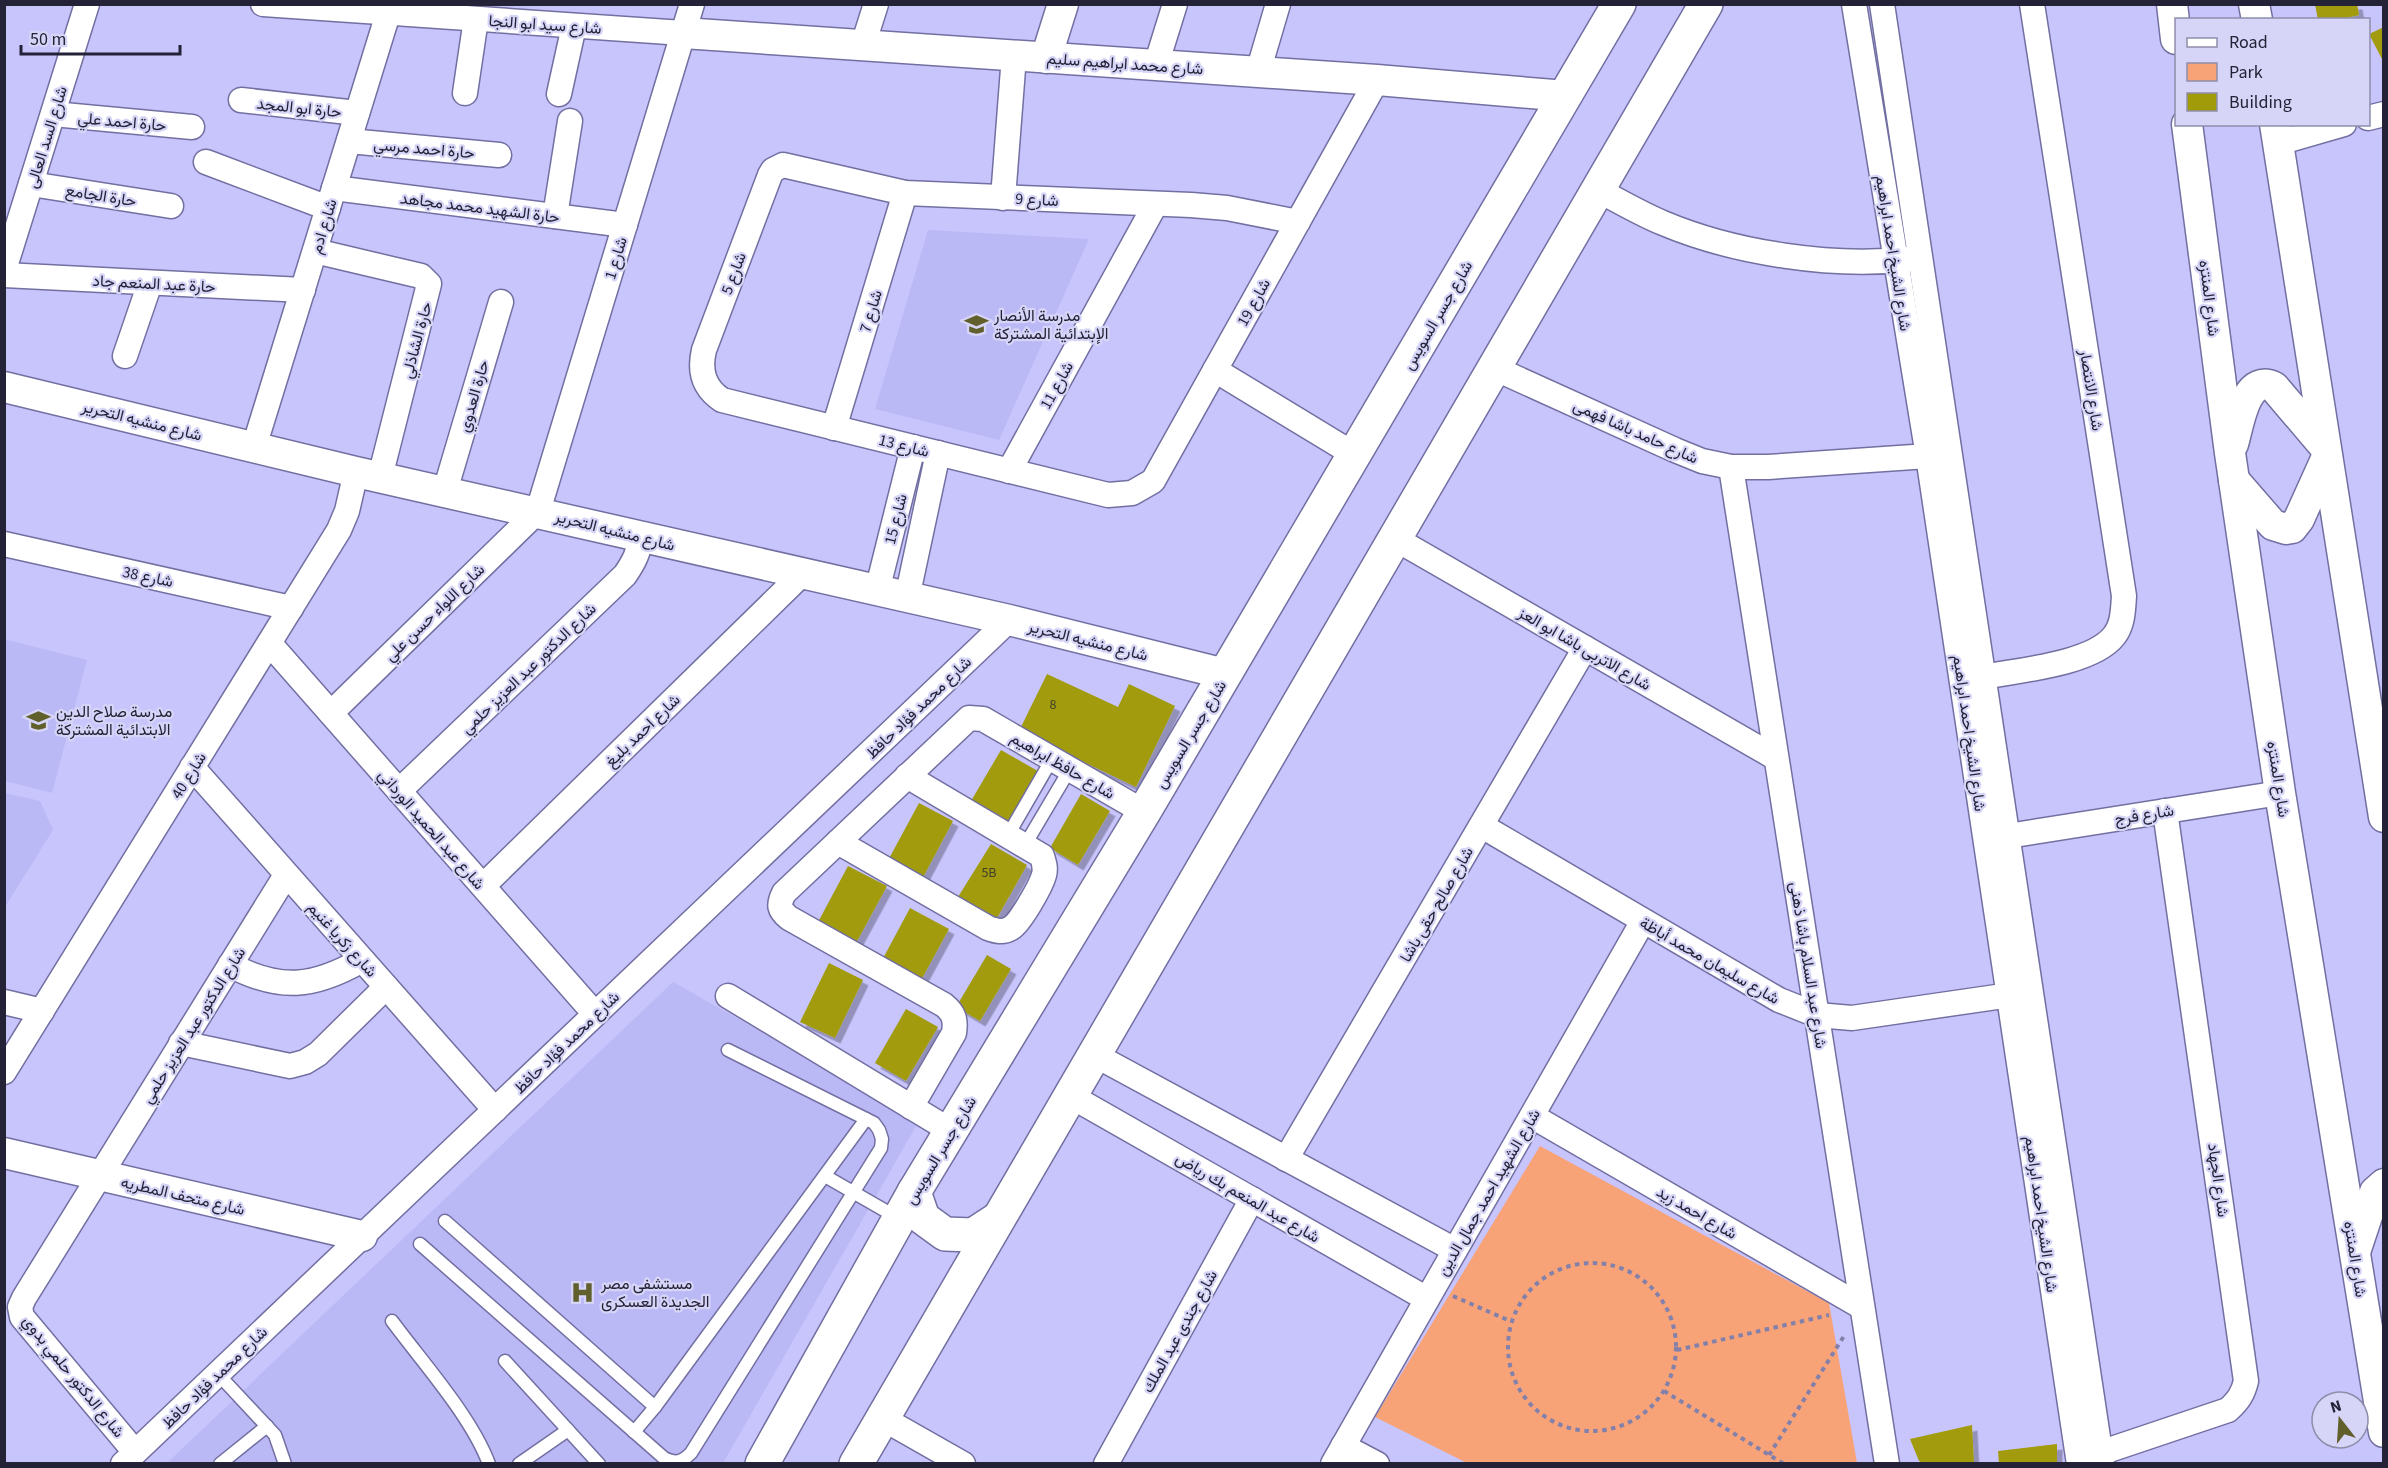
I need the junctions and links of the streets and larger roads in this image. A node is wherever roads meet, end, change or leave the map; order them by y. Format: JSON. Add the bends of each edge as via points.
{"nodes":[{"id":1,"x":87,"y":4,"type":"edge"},
{"id":2,"x":263,"y":4,"type":"edge"},
{"id":3,"x":692,"y":4,"type":"edge"},
{"id":4,"x":876,"y":4,"type":"edge"},
{"id":5,"x":1063,"y":4,"type":"edge"},
{"id":6,"x":1175,"y":4,"type":"edge"},
{"id":7,"x":1278,"y":4,"type":"edge"},
{"id":8,"x":1619,"y":4,"type":"edge"},
{"id":9,"x":1706,"y":4,"type":"edge"},
{"id":10,"x":1854,"y":4,"type":"edge"},
{"id":11,"x":1882,"y":4,"type":"edge"},
{"id":12,"x":2032,"y":4,"type":"edge"},
{"id":13,"x":2172,"y":4,"type":"edge"},
{"id":14,"x":302,"y":6,"type":"edge"},
{"id":15,"x":390,"y":9,"type":"edge"},
{"id":16,"x":541,"y":14,"type":"edge"},
{"id":17,"x":476,"y":19,"type":"junction"},
{"id":18,"x":573,"y":26,"type":"junction"},
{"id":19,"x":2175,"y":30,"type":"edge"},
{"id":20,"x":683,"y":33,"type":"junction"},
{"id":21,"x":863,"y":45,"type":"junction"},
{"id":22,"x":1014,"y":56,"type":"junction"},
{"id":23,"x":1046,"y":58,"type":"junction"},
{"id":24,"x":1156,"y":65,"type":"junction"},
{"id":25,"x":1258,"y":72,"type":"junction"},
{"id":26,"x":1377,"y":80,"type":"junction"},
{"id":27,"x":465,"y":93,"type":"dead end"},
{"id":28,"x":559,"y":94,"type":"dead end"},
{"id":29,"x":1566,"y":96,"type":"junction"},
{"id":30,"x":241,"y":100,"type":"dead end"},
{"id":31,"x":357,"y":113,"type":"junction"},
{"id":32,"x":53,"y":114,"type":"junction"},
{"id":33,"x":570,"y":121,"type":"dead end"},
{"id":34,"x":2187,"y":126,"type":"edge"},
{"id":35,"x":2330,"y":126,"type":"edge"},
{"id":36,"x":192,"y":127,"type":"dead end"},
{"id":37,"x":2276,"y":134,"type":"edge"},
{"id":38,"x":349,"y":141,"type":"junction"},
{"id":39,"x":499,"y":155,"type":"dead end"},
{"id":40,"x":206,"y":162,"type":"dead end"},
{"id":41,"x":778,"y":166,"type":"joint"},
{"id":42,"x":31,"y":184,"type":"junction"},
{"id":43,"x":1598,"y":190,"type":"junction"},
{"id":44,"x":905,"y":194,"type":"junction"},
{"id":45,"x":331,"y":198,"type":"junction"},
{"id":46,"x":1003,"y":198,"type":"junction"},
{"id":47,"x":1155,"y":205,"type":"junction"},
{"id":48,"x":171,"y":206,"type":"dead end"},
{"id":49,"x":555,"y":216,"type":"junction"},
{"id":50,"x":1298,"y":222,"type":"junction"},
{"id":51,"x":625,"y":225,"type":"junction"},
{"id":52,"x":315,"y":251,"type":"junction"},
{"id":53,"x":1921,"y":257,"type":"junction"},
{"id":54,"x":1895,"y":260,"type":"junction"},
{"id":55,"x":4,"y":270,"type":"edge"},
{"id":56,"x":4,"y":275,"type":"edge"},
{"id":57,"x":150,"y":283,"type":"junction"},
{"id":58,"x":303,"y":290,"type":"junction"},
{"id":59,"x":501,"y":302,"type":"dead end"},
{"id":60,"x":125,"y":356,"type":"dead end"},
{"id":61,"x":1494,"y":368,"type":"junction"},
{"id":62,"x":1215,"y":370,"type":"junction"},
{"id":63,"x":706,"y":384,"type":"joint"},
{"id":64,"x":4,"y":387,"type":"edge"},
{"id":65,"x":834,"y":428,"type":"junction"},
{"id":66,"x":254,"y":447,"type":"junction"},
{"id":67,"x":913,"y":447,"type":"junction"},
{"id":68,"x":2326,"y":452,"type":"junction"},
{"id":69,"x":938,"y":453,"type":"junction"},
{"id":70,"x":1355,"y":455,"type":"junction"},
{"id":71,"x":1928,"y":456,"type":"junction"},
{"id":72,"x":1731,"y":467,"type":"junction"},
{"id":73,"x":2232,"y":467,"type":"junction"},
{"id":74,"x":1010,"y":471,"type":"junction"},
{"id":75,"x":368,"y":474,"type":"junction"},
{"id":76,"x":445,"y":491,"type":"junction"},
{"id":77,"x":1108,"y":495,"type":"joint"},
{"id":78,"x":538,"y":512,"type":"junction"},
{"id":79,"x":641,"y":536,"type":"junction"},
{"id":80,"x":1394,"y":538,"type":"junction"},
{"id":81,"x":4,"y":544,"type":"edge"},
{"id":82,"x":801,"y":575,"type":"junction"},
{"id":83,"x":877,"y":591,"type":"junction"},
{"id":84,"x":907,"y":598,"type":"junction"},
{"id":85,"x":291,"y":608,"type":"junction"},
{"id":86,"x":1009,"y":620,"type":"junction"},
{"id":87,"x":270,"y":644,"type":"junction"},
{"id":88,"x":1585,"y":648,"type":"junction"},
{"id":89,"x":1225,"y":674,"type":"junction"},
{"id":90,"x":1984,"y":677,"type":"junction"},
{"id":91,"x":331,"y":713,"type":"junction"},
{"id":92,"x":1776,"y":758,"type":"junction"},
{"id":93,"x":192,"y":767,"type":"junction"},
{"id":94,"x":906,"y":776,"type":"junction"},
{"id":95,"x":2381,"y":783,"type":"edge"},
{"id":96,"x":399,"y":791,"type":"junction"},
{"id":97,"x":2280,"y":793,"type":"junction"},
{"id":98,"x":2165,"y":811,"type":"junction"},
{"id":99,"x":1143,"y":812,"type":"junction"},
{"id":100,"x":2384,"y":817,"type":"edge"},
{"id":101,"x":1482,"y":826,"type":"junction"},
{"id":102,"x":2008,"y":836,"type":"junction"},
{"id":103,"x":838,"y":842,"type":"junction"},
{"id":104,"x":286,"y":875,"type":"junction"},
{"id":105,"x":483,"y":886,"type":"junction"},
{"id":106,"x":1643,"y":921,"type":"junction"},
{"id":107,"x":362,"y":960,"type":"junction"},
{"id":108,"x":230,"y":965,"type":"junction"},
{"id":109,"x":386,"y":987,"type":"junction"},
{"id":110,"x":2020,"y":994,"type":"junction"},
{"id":111,"x":728,"y":996,"type":"dead end"},
{"id":112,"x":4,"y":1002,"type":"edge"},
{"id":113,"x":42,"y":1011,"type":"junction"},
{"id":114,"x":595,"y":1014,"type":"junction"},
{"id":115,"x":1817,"y":1016,"type":"junction"},
{"id":116,"x":181,"y":1043,"type":"junction"},
{"id":117,"x":1093,"y":1054,"type":"junction"},
{"id":118,"x":4,"y":1072,"type":"edge"},
{"id":119,"x":1069,"y":1095,"type":"junction"},
{"id":120,"x":911,"y":1107,"type":"junction"},
{"id":121,"x":495,"y":1110,"type":"junction"},
{"id":122,"x":1532,"y":1116,"type":"junction"},
{"id":123,"x":951,"y":1131,"type":"junction"},
{"id":124,"x":4,"y":1153,"type":"edge"},
{"id":125,"x":1286,"y":1159,"type":"junction"},
{"id":126,"x":101,"y":1176,"type":"junction"},
{"id":127,"x":2384,"y":1184,"type":"edge"},
{"id":128,"x":1252,"y":1199,"type":"junction"},
{"id":129,"x":907,"y":1205,"type":"junction"},
{"id":130,"x":996,"y":1220,"type":"junction"},
{"id":131,"x":362,"y":1236,"type":"junction"},
{"id":132,"x":1455,"y":1250,"type":"junction"},
{"id":133,"x":2355,"y":1254,"type":"junction"},
{"id":134,"x":1430,"y":1293,"type":"junction"},
{"id":135,"x":1862,"y":1307,"type":"junction"},
{"id":136,"x":2377,"y":1360,"type":"edge"},
{"id":137,"x":882,"y":1418,"type":"junction"},
{"id":138,"x":2384,"y":1432,"type":"edge"},
{"id":139,"x":1338,"y":1455,"type":"edge"},
{"id":140,"x":129,"y":1458,"type":"edge"},
{"id":141,"x":2101,"y":1458,"type":"edge"},
{"id":142,"x":762,"y":1464,"type":"edge"},
{"id":143,"x":856,"y":1464,"type":"edge"},
{"id":144,"x":963,"y":1464,"type":"edge"},
{"id":145,"x":1106,"y":1464,"type":"edge"},
{"id":146,"x":1377,"y":1464,"type":"edge"},
{"id":147,"x":1887,"y":1464,"type":"edge"},
{"id":148,"x":2079,"y":1464,"type":"edge"}],
"edges":[{"from":1,"to":32,"type":"street","name":"شارع السد العالى"},
{"from":2,"to":14,"type":"street","name":"شارع سيد ابو النجا"},
{"from":3,"to":20,"type":"street","name":"شارع 1"},
{"from":4,"to":21,"type":"street"},
{"from":5,"to":23,"type":"street"},
{"from":6,"to":24,"type":"street"},
{"from":7,"to":25,"type":"street"},
{"from":8,"to":29,"type":"main road","name":"شارع جسر السويس"},
{"from":9,"to":43,"type":"main road"},
{"from":10,"to":54,"type":"street","name":"شارع الشيخ احمد ابراهيم"},
{"from":11,"to":53,"type":"street","name":"شارع الشيخ احمد ابراهيم"},
{"from":12,"to":90,"type":"street","name":"شارع الانتصار","via":[[2124,596],[2123,616],[2116,634],[2102,648],[2084,657]]},
{"from":13,"to":19,"type":"street"},
{"from":14,"to":15,"type":"street","name":"شارع سيد ابو النجا"},
{"from":15,"to":17,"type":"street","name":"شارع سيد ابو النجا"},
{"from":15,"to":31,"type":"street","name":"شارع ادم"},
{"from":16,"to":17,"type":"street","name":"شارع سيد ابو النجا"},
{"from":16,"to":18,"type":"street","name":"شارع سيد ابو النجا"},
{"from":17,"to":27,"type":"street"},
{"from":18,"to":20,"type":"street","name":"شارع سيد ابو النجا"},
{"from":18,"to":28,"type":"street"},
{"from":20,"to":21,"type":"street","name":"شارع محمد ابراهيم سليم"},
{"from":20,"to":51,"type":"street","name":"شارع 1"},
{"from":21,"to":22,"type":"street","name":"شارع محمد ابراهيم سليم"},
{"from":22,"to":23,"type":"street","name":"شارع محمد ابراهيم سليم"},
{"from":22,"to":46,"type":"street"},
{"from":23,"to":24,"type":"street","name":"شارع محمد ابراهيم سليم"},
{"from":24,"to":25,"type":"street","name":"شارع محمد ابراهيم سليم"},
{"from":25,"to":26,"type":"street","name":"شارع محمد ابراهيم سليم"},
{"from":26,"to":29,"type":"street","name":"شارع محمد ابراهيم سليم"},
{"from":26,"to":50,"type":"street","name":"شارع 19"},
{"from":29,"to":70,"type":"main road","name":"شارع جسر السويس"},
{"from":30,"to":31,"type":"street","name":"حارة ابو المجد"},
{"from":31,"to":38,"type":"street","name":"شارع ادم"},
{"from":32,"to":36,"type":"street","name":"حارة احمد علي"},
{"from":32,"to":42,"type":"street","name":"شارع السد العالى"},
{"from":33,"to":49,"type":"street"},
{"from":34,"to":73,"type":"street","name":"شارع المنتزه"},
{"from":35,"to":37,"type":"street"},
{"from":37,"to":68,"type":"street"},
{"from":38,"to":39,"type":"street","name":"حارة احمد مرسي"},
{"from":38,"to":45,"type":"street","name":"شارع ادم"},
{"from":40,"to":45,"type":"street","name":"حارة الشهيد محمد مجاهد"},
{"from":41,"to":44,"type":"street","name":"شارع 9","via":[[787,164]]},
{"from":41,"to":63,"type":"street","name":"شارع 5","via":[[770,175],[704,350],[701,361]]},
{"from":42,"to":48,"type":"street","name":"حارة الجامع"},
{"from":42,"to":55,"type":"street","name":"شارع السد العالى"},
{"from":43,"to":54,"type":"street","via":[[1664,223],[1740,248],[1819,260]]},
{"from":43,"to":61,"type":"main road"},
{"from":44,"to":46,"type":"street","name":"شارع 9"},
{"from":44,"to":65,"type":"street","name":"شارع 7"},
{"from":45,"to":49,"type":"street","name":"حارة الشهيد محمد مجاهد"},
{"from":45,"to":52,"type":"street","name":"شارع ادم"},
{"from":46,"to":47,"type":"street","name":"شارع 9"},
{"from":47,"to":50,"type":"street","name":"شارع 9","via":[[1227,208]]},
{"from":47,"to":74,"type":"street","name":"شارع 11"},
{"from":49,"to":51,"type":"street","name":"حارة الشهيد محمد مجاهد"},
{"from":50,"to":62,"type":"street","name":"شارع 19"},
{"from":51,"to":78,"type":"street","name":"شارع 1"},
{"from":52,"to":58,"type":"street","name":"شارع ادم"},
{"from":52,"to":75,"type":"street","name":"حارة الشاذلي","via":[[421,276],[429,284]]},
{"from":53,"to":54,"type":"street"},
{"from":53,"to":90,"type":"street","name":"شارع الشيخ احمد ابراهيم"},
{"from":54,"to":71,"type":"street","name":"شارع الشيخ احمد ابراهيم"},
{"from":56,"to":57,"type":"street","name":"حارة عبد المنعم جاد"},
{"from":57,"to":58,"type":"street","name":"حارة عبد المنعم جاد"},
{"from":57,"to":60,"type":"street"},
{"from":58,"to":66,"type":"street","name":"شارع ادم"},
{"from":59,"to":76,"type":"street","name":"حارة العدوي"},
{"from":61,"to":72,"type":"street","name":"شارع حامد باشا فهمى","via":[[1675,450]]},
{"from":61,"to":80,"type":"main road"},
{"from":62,"to":70,"type":"street"},
{"from":62,"to":77,"type":"street","name":"شارع 19","via":[[1153,481],[1132,492]]},
{"from":63,"to":65,"type":"street","name":"شارع 13","via":[[722,400]]},
{"from":64,"to":66,"type":"street","name":"شارع منشيه التحرير"},
{"from":65,"to":67,"type":"street","name":"شارع 13"},
{"from":66,"to":75,"type":"street","name":"شارع منشيه التحرير"},
{"from":67,"to":69,"type":"street","name":"شارع 13"},
{"from":67,"to":83,"type":"street","name":"شارع 15"},
{"from":68,"to":73,"type":"street","via":[[2299,519],[2286,529],[2273,525]]},
{"from":68,"to":73,"type":"street","via":[[2274,387],[2263,384],[2249,393]]},
{"from":68,"to":95,"type":"street"},
{"from":69,"to":74,"type":"street","name":"شارع 13"},
{"from":69,"to":84,"type":"street"},
{"from":70,"to":89,"type":"main road","name":"شارع جسر السويس"},
{"from":71,"to":72,"type":"street","name":"شارع حامد باشا فهمى"},
{"from":71,"to":110,"type":"street","name":"شارع الشيخ احمد ابراهيم"},
{"from":72,"to":92,"type":"street","name":"شارع عبد السلام باشا ذهنى"},
{"from":73,"to":97,"type":"street","name":"شارع المنتزه"},
{"from":74,"to":77,"type":"street","name":"شارع 13"},
{"from":75,"to":76,"type":"street","name":"شارع منشيه التحرير"},
{"from":75,"to":85,"type":"street","name":"شارع 40"},
{"from":76,"to":78,"type":"street","name":"شارع منشيه التحرير"},
{"from":78,"to":79,"type":"street","name":"شارع منشيه التحرير"},
{"from":78,"to":91,"type":"street","name":"شارع اللواء حسن علي"},
{"from":79,"to":82,"type":"street","name":"شارع منشيه التحرير"},
{"from":79,"to":96,"type":"street","name":"شارع الدكتور عبد العزيز حلمي","via":[[636,557],[625,575]]},
{"from":80,"to":88,"type":"street","name":"شارع الاتربى باشا ابو العز"},
{"from":80,"to":117,"type":"main road"},
{"from":81,"to":85,"type":"street","name":"شارع 38"},
{"from":82,"to":83,"type":"street","name":"شارع منشيه التحرير"},
{"from":82,"to":105,"type":"street","name":"شارع احمد بليغ"},
{"from":83,"to":84,"type":"street","name":"شارع منشيه التحرير"},
{"from":84,"to":86,"type":"street","name":"شارع منشيه التحرير"},
{"from":85,"to":87,"type":"street","name":"شارع 40"},
{"from":86,"to":89,"type":"street","name":"شارع منشيه التحرير"},
{"from":86,"to":114,"type":"street","name":"شارع محمد فؤاد حافظ"},
{"from":87,"to":91,"type":"street","name":"شارع عبد الحميد الورداني"},
{"from":87,"to":93,"type":"street","name":"شارع 40"},
{"from":88,"to":92,"type":"street","name":"شارع الاتربى باشا ابو العز"},
{"from":88,"to":101,"type":"street","name":"شارع صالح حقى باشا"},
{"from":89,"to":99,"type":"main road","name":"شارع جسر السويس"},
{"from":90,"to":102,"type":"street","name":"شارع الشيخ احمد ابراهيم"},
{"from":91,"to":96,"type":"street","name":"شارع عبد الحميد الورداني"},
{"from":92,"to":115,"type":"street","name":"شارع عبد السلام باشا ذهنى"},
{"from":93,"to":104,"type":"street","name":"شارع زكريا غنيم"},
{"from":93,"to":113,"type":"street","name":"شارع 40"},
{"from":94,"to":99,"type":"street","name":"شارع حافظ ابراهيم","via":[[963,722],[969,718],[983,719]]},
{"from":94,"to":103,"type":"street"},
{"from":94,"to":103,"type":"street","via":[[1042,856],[1044,875],[1017,924],[998,932],[988,928]]},
{"from":95,"to":100,"type":"street"},
{"from":96,"to":105,"type":"street","name":"شارع عبد الحميد الورداني"},
{"from":97,"to":98,"type":"street","name":"شارع فرج"},
{"from":97,"to":133,"type":"street","name":"شارع المنتزه"},
{"from":98,"to":102,"type":"street","name":"شارع فرج"},
{"from":98,"to":141,"type":"street","name":"شارع الجهاد","via":[[2246,1381],[2240,1397],[2228,1410]]},
{"from":99,"to":123,"type":"main road","name":"شارع جسر السويس"},
{"from":101,"to":106,"type":"street","name":"شارع سليمان محمد أباظة"},
{"from":101,"to":125,"type":"street","name":"شارع صالح حقى باشا"},
{"from":102,"to":110,"type":"street","name":"شارع الشيخ احمد ابراهيم"},
{"from":103,"to":120,"type":"street","via":[[784,893],[779,902],[781,912],[952,1012],[956,1022],[954,1033]]},
{"from":104,"to":107,"type":"street","name":"شارع زكريا غنيم"},
{"from":104,"to":108,"type":"street","name":"شارع الدكتور عبد العزيز حلمي"},
{"from":105,"to":114,"type":"street","name":"شارع عبد الحميد الورداني"},
{"from":106,"to":115,"type":"street","name":"شارع سليمان محمد أباظة","via":[[1779,1000]]},
{"from":106,"to":122,"type":"street","name":"شارع الشهيد احمد جمال الدين"},
{"from":107,"to":108,"type":"street","via":[[337,975],[309,982],[279,983],[251,976]]},
{"from":107,"to":109,"type":"street","name":"شارع زكريا غنيم"},
{"from":108,"to":116,"type":"street","name":"شارع الدكتور عبد العزيز حلمي"},
{"from":109,"to":116,"type":"street","via":[[305,1062],[290,1066]]},
{"from":109,"to":121,"type":"street","name":"شارع زكريا غنيم"},
{"from":110,"to":115,"type":"street","name":"شارع سليمان محمد أباظة","via":[[1852,1018]]},
{"from":110,"to":141,"type":"street","name":"شارع الشيخ احمد ابراهيم"},
{"from":110,"to":148,"type":"street","name":"شارع الشيخ احمد ابراهيم"},
{"from":111,"to":120,"type":"street"},
{"from":112,"to":113,"type":"street"},
{"from":113,"to":118,"type":"street","name":"شارع 40"},
{"from":114,"to":121,"type":"street","name":"شارع محمد فؤاد حافظ"},
{"from":115,"to":135,"type":"street","name":"شارع عبد السلام باشا ذهنى"},
{"from":116,"to":126,"type":"street","name":"شارع الدكتور عبد العزيز حلمي"},
{"from":117,"to":119,"type":"main road"},
{"from":117,"to":125,"type":"street"},
{"from":119,"to":128,"type":"street","name":"شارع عبد المنعم بك رياض"},
{"from":119,"to":130,"type":"main road"},
{"from":120,"to":123,"type":"street"},
{"from":121,"to":131,"type":"street","name":"شارع محمد فؤاد حافظ"},
{"from":122,"to":132,"type":"street","name":"شارع الشهيد احمد جمال الدين"},
{"from":122,"to":135,"type":"street","name":"شارع احمد زيد"},
{"from":123,"to":129,"type":"main road","name":"شارع جسر السويس"},
{"from":124,"to":126,"type":"street","name":"شارع متحف المطريه"},
{"from":125,"to":132,"type":"street"},
{"from":126,"to":131,"type":"street","name":"شارع متحف المطريه"},
{"from":126,"to":140,"type":"street","name":"شارع الدكتور حلمي بدوي","via":[[20,1307],[22,1317]]},
{"from":127,"to":133,"type":"street","via":[[2375,1192]]},
{"from":128,"to":134,"type":"street","name":"شارع عبد المنعم بك رياض"},
{"from":128,"to":145,"type":"street","name":"شارع جندى عبد الملك"},
{"from":129,"to":130,"type":"main road","via":[[945,1234],[973,1235]]},
{"from":129,"to":142,"type":"main road","name":"شارع جسر السويس"},
{"from":130,"to":137,"type":"main road"},
{"from":131,"to":140,"type":"street","name":"شارع محمد فؤاد حافظ"},
{"from":132,"to":134,"type":"street","name":"شارع الشهيد احمد جمال الدين"},
{"from":133,"to":136,"type":"street","name":"شارع المنتزه"},
{"from":134,"to":139,"type":"street","name":"شارع الشهيد احمد جمال الدين"},
{"from":135,"to":147,"type":"street","name":"شارع عبد السلام باشا ذهنى"},
{"from":136,"to":138,"type":"street","name":"شارع المنتزه"},
{"from":137,"to":143,"type":"main road"},
{"from":137,"to":144,"type":"street"},
{"from":139,"to":146,"type":"street"}]}
